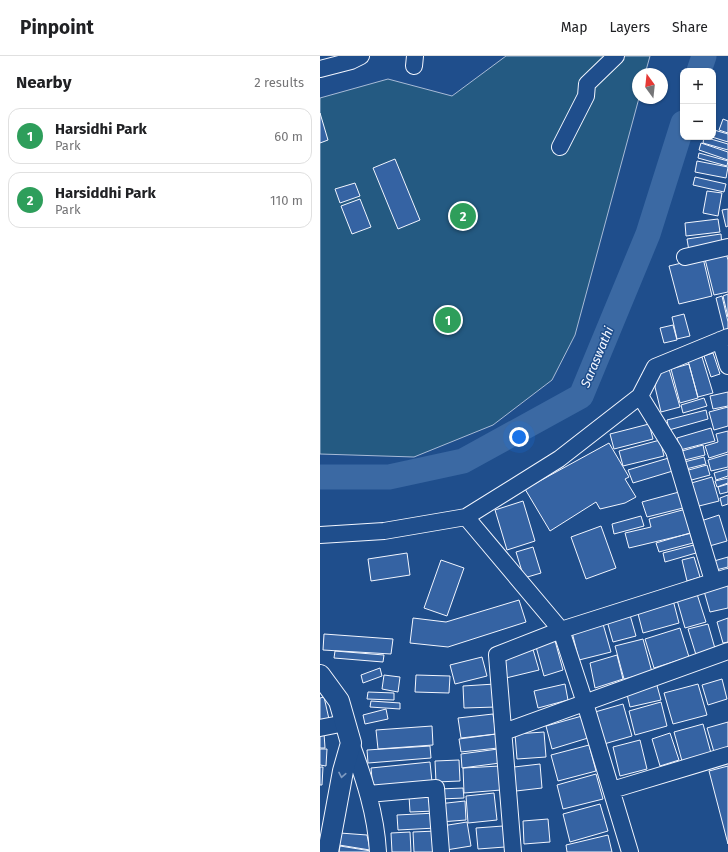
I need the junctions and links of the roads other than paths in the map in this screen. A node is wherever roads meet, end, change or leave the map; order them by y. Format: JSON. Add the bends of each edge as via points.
{"nodes":[{"id":1,"x":361,"y":56,"type":"edge"},
{"id":2,"x":616,"y":56,"type":"edge"},
{"id":3,"x":320,"y":69,"type":"edge"},
{"id":4,"x":560,"y":146,"type":"dead end"},
{"id":5,"x":728,"y":247,"type":"edge"},
{"id":6,"x":685,"y":257,"type":"dead end"},
{"id":7,"x":724,"y":338,"type":"edge"},
{"id":8,"x":728,"y":366,"type":"edge"},
{"id":9,"x":640,"y":396,"type":"junction"},
{"id":10,"x":466,"y":516,"type":"junction"},
{"id":11,"x":320,"y":535,"type":"edge"},
{"id":12,"x":721,"y":579,"type":"edge"},
{"id":13,"x":561,"y":630,"type":"junction"},
{"id":14,"x":728,"y":651,"type":"edge"},
{"id":15,"x":320,"y":675,"type":"edge"},
{"id":16,"x":585,"y":704,"type":"junction"},
{"id":17,"x":345,"y":723,"type":"junction"},
{"id":18,"x":320,"y":728,"type":"edge"},
{"id":19,"x":504,"y":732,"type":"junction"},
{"id":20,"x":351,"y":743,"type":"junction"},
{"id":21,"x":728,"y":755,"type":"edge"},
{"id":22,"x":612,"y":790,"type":"junction"},
{"id":23,"x":368,"y":794,"type":"junction"},
{"id":24,"x":328,"y":852,"type":"edge"},
{"id":25,"x":378,"y":852,"type":"edge"},
{"id":26,"x":441,"y":852,"type":"edge"},
{"id":27,"x":513,"y":852,"type":"edge"},
{"id":28,"x":630,"y":852,"type":"edge"}],
"edges":[{"from":1,"to":3,"type":"street"},
{"from":2,"to":4,"type":"street","via":[[588,84],[586,96]]},
{"from":5,"to":6,"type":"street"},
{"from":7,"to":8,"type":"street"},
{"from":7,"to":9,"type":"street","via":[[655,367]]},
{"from":9,"to":10,"type":"street","via":[[559,459]]},
{"from":9,"to":12,"type":"street","via":[[674,451]]},
{"from":10,"to":11,"type":"street","via":[[384,531]]},
{"from":10,"to":13,"type":"street"},
{"from":12,"to":13,"type":"street"},
{"from":13,"to":16,"type":"street"},
{"from":13,"to":19,"type":"street","via":[[497,655]]},
{"from":14,"to":16,"type":"street"},
{"from":15,"to":17,"type":"main road","via":[[339,701]]},
{"from":16,"to":19,"type":"street"},
{"from":16,"to":22,"type":"street"},
{"from":17,"to":18,"type":"street"},
{"from":17,"to":20,"type":"main road"},
{"from":19,"to":27,"type":"street"},
{"from":20,"to":23,"type":"street"},
{"from":20,"to":24,"type":"main road","one_way":true,"via":[[343,771]]},
{"from":21,"to":22,"type":"street"},
{"from":22,"to":28,"type":"street"},
{"from":23,"to":25,"type":"street"},
{"from":23,"to":26,"type":"street","via":[[436,788]]}]}
